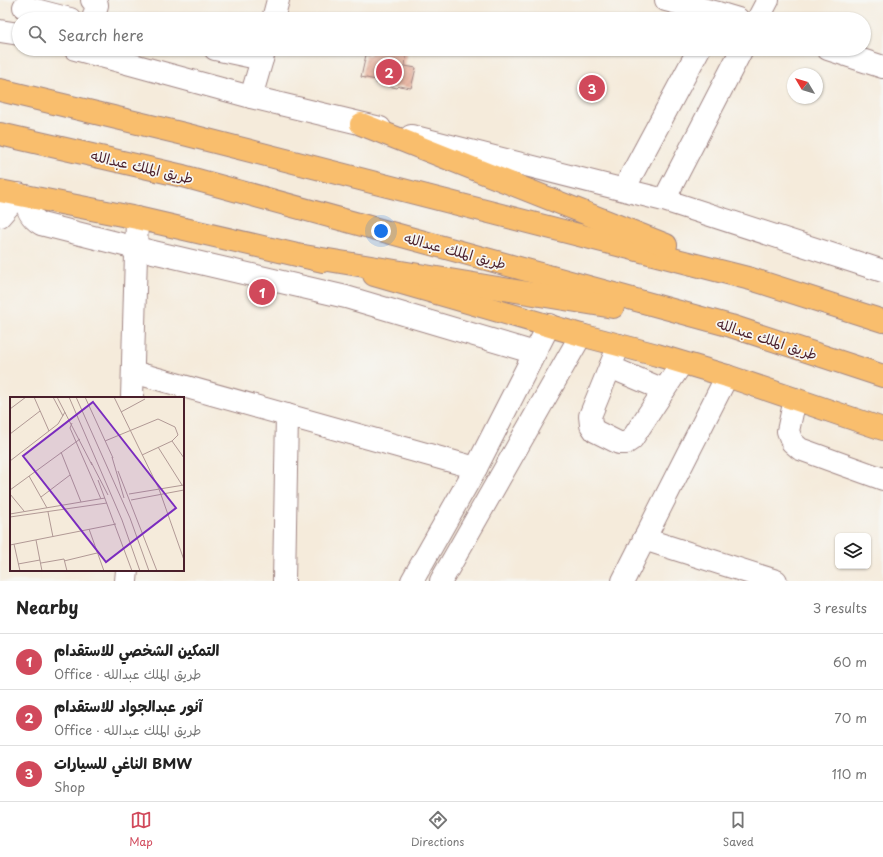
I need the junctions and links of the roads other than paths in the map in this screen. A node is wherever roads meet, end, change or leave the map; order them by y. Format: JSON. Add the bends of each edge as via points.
{"nodes":[{"id":1,"x":92,"y":0,"type":"edge"},
{"id":2,"x":278,"y":0,"type":"edge"},
{"id":3,"x":666,"y":0,"type":"edge"},
{"id":4,"x":768,"y":0,"type":"edge"},
{"id":5,"x":95,"y":12,"type":"edge"},
{"id":6,"x":275,"y":12,"type":"edge"},
{"id":7,"x":720,"y":12,"type":"edge"},
{"id":8,"x":762,"y":12,"type":"edge"},
{"id":9,"x":127,"y":56,"type":"edge"},
{"id":10,"x":262,"y":56,"type":"edge"},
{"id":11,"x":695,"y":56,"type":"edge"},
{"id":12,"x":738,"y":56,"type":"edge"},
{"id":13,"x":849,"y":56,"type":"edge"},
{"id":14,"x":883,"y":67,"type":"edge"},
{"id":15,"x":0,"y":90,"type":"edge"},
{"id":16,"x":251,"y":97,"type":"junction"},
{"id":17,"x":361,"y":124,"type":"junction"},
{"id":18,"x":0,"y":134,"type":"edge"},
{"id":19,"x":624,"y":190,"type":"junction"},
{"id":20,"x":15,"y":194,"type":"edge"},
{"id":21,"x":664,"y":200,"type":"junction"},
{"id":22,"x":0,"y":216,"type":"edge"},
{"id":23,"x":137,"y":218,"type":"junction"},
{"id":24,"x":136,"y":248,"type":"junction"},
{"id":25,"x":304,"y":256,"type":"junction"},
{"id":26,"x":883,"y":271,"type":"edge"},
{"id":27,"x":751,"y":279,"type":"junction"},
{"id":28,"x":883,"y":321,"type":"edge"},
{"id":29,"x":549,"y":325,"type":"junction"},
{"id":30,"x":731,"y":326,"type":"junction"},
{"id":31,"x":580,"y":335,"type":"junction"},
{"id":32,"x":619,"y":345,"type":"junction"},
{"id":33,"x":535,"y":353,"type":"junction"},
{"id":34,"x":682,"y":363,"type":"junction"},
{"id":35,"x":610,"y":367,"type":"junction"},
{"id":36,"x":133,"y":372,"type":"junction"},
{"id":37,"x":727,"y":376,"type":"junction"},
{"id":38,"x":883,"y":376,"type":"edge"},
{"id":39,"x":664,"y":390,"type":"junction"},
{"id":40,"x":132,"y":397,"type":"edge"},
{"id":41,"x":795,"y":399,"type":"junction"},
{"id":42,"x":287,"y":415,"type":"junction"},
{"id":43,"x":883,"y":429,"type":"edge"},
{"id":44,"x":476,"y":468,"type":"junction"},
{"id":45,"x":883,"y":479,"type":"edge"},
{"id":46,"x":644,"y":539,"type":"junction"},
{"id":47,"x":284,"y":581,"type":"edge"},
{"id":48,"x":412,"y":581,"type":"edge"},
{"id":49,"x":441,"y":581,"type":"edge"},
{"id":50,"x":623,"y":581,"type":"edge"},
{"id":51,"x":776,"y":581,"type":"edge"}],
"edges":[{"from":1,"to":5,"type":"street","via":[[97,5]]},
{"from":2,"to":6,"type":"street"},
{"from":3,"to":7,"type":"street"},
{"from":4,"to":8,"type":"street"},
{"from":9,"to":16,"type":"street"},
{"from":10,"to":16,"type":"street"},
{"from":11,"to":19,"type":"street"},
{"from":12,"to":21,"type":"street"},
{"from":13,"to":14,"type":"street"},
{"from":15,"to":27,"type":"main road","via":[[192,136]]},
{"from":16,"to":17,"type":"street"},
{"from":17,"to":19,"type":"street"},
{"from":17,"to":27,"type":"main road"},
{"from":18,"to":30,"type":"main road","name":"طريق الملك عبدالله","via":[[183,176]]},
{"from":19,"to":21,"type":"street"},
{"from":20,"to":22,"type":"street"},
{"from":20,"to":23,"type":"main road"},
{"from":20,"to":24,"type":"street","via":[[41,224]]},
{"from":21,"to":26,"type":"street"},
{"from":23,"to":24,"type":"street"},
{"from":23,"to":25,"type":"main road"},
{"from":24,"to":33,"type":"street","via":[[346,297]]},
{"from":24,"to":36,"type":"street"},
{"from":25,"to":29,"type":"main road"},
{"from":25,"to":30,"type":"main road"},
{"from":27,"to":28,"type":"main road"},
{"from":29,"to":31,"type":"main road"},
{"from":29,"to":33,"type":"street"},
{"from":30,"to":38,"type":"main road","name":"طريق الملك عبدالله"},
{"from":31,"to":32,"type":"main road"},
{"from":31,"to":49,"type":"street"},
{"from":32,"to":34,"type":"main road"},
{"from":32,"to":35,"type":"street"},
{"from":33,"to":44,"type":"street"},
{"from":34,"to":37,"type":"main road"},
{"from":34,"to":39,"type":"street"},
{"from":35,"to":39,"type":"street"},
{"from":35,"to":39,"type":"street","via":[[590,416],[590,424],[595,431],[619,443],[626,443],[632,439]]},
{"from":36,"to":40,"type":"street"},
{"from":36,"to":42,"type":"street"},
{"from":37,"to":41,"type":"main road"},
{"from":37,"to":46,"type":"street"},
{"from":41,"to":43,"type":"main road"},
{"from":41,"to":45,"type":"street","via":[[788,431],[792,442],[800,449]]},
{"from":42,"to":44,"type":"street"},
{"from":42,"to":47,"type":"street"},
{"from":44,"to":48,"type":"street"},
{"from":46,"to":50,"type":"street"},
{"from":46,"to":51,"type":"street"}]}
